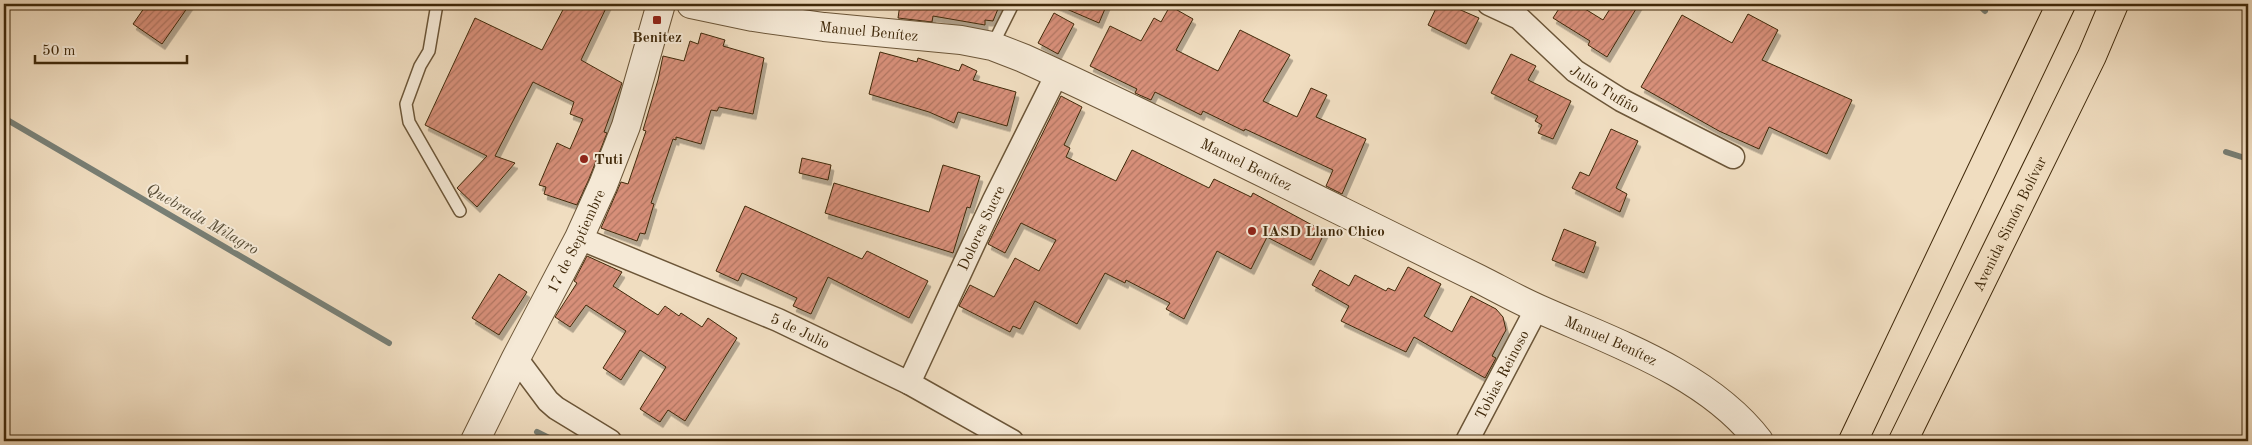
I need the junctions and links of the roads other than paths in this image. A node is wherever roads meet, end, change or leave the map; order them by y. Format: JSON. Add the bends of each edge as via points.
{"nodes":[{"id":1,"x":438,"y":4,"type":"edge"},
{"id":2,"x":661,"y":4,"type":"edge"},
{"id":3,"x":691,"y":4,"type":"edge"},
{"id":4,"x":1013,"y":4,"type":"edge"},
{"id":5,"x":1488,"y":4,"type":"edge"},
{"id":6,"x":2061,"y":4,"type":"edge"},
{"id":7,"x":2114,"y":4,"type":"edge"},
{"id":8,"x":992,"y":46,"type":"junction"},
{"id":9,"x":1057,"y":74,"type":"junction"},
{"id":10,"x":1734,"y":157,"type":"dead end"},
{"id":11,"x":460,"y":211,"type":"dead end"},
{"id":12,"x":579,"y":238,"type":"junction"},
{"id":13,"x":1537,"y":308,"type":"junction"},
{"id":14,"x":516,"y":358,"type":"junction"},
{"id":15,"x":910,"y":383,"type":"junction"},
{"id":16,"x":1854,"y":440,"type":"edge"},
{"id":17,"x":475,"y":441,"type":"edge"},
{"id":18,"x":610,"y":441,"type":"edge"},
{"id":19,"x":1012,"y":441,"type":"edge"},
{"id":20,"x":1467,"y":441,"type":"edge"},
{"id":21,"x":1758,"y":441,"type":"edge"},
{"id":22,"x":1903,"y":441,"type":"edge"}],
"edges":[{"from":1,"to":11,"type":"lane","via":[[429,51],[406,104],[409,122]]},
{"from":2,"to":12,"type":"street","name":"17 de Septiembre","via":[[626,126]]},
{"from":3,"to":8,"type":"street","name":"Manuel Benítez","via":[[754,18]]},
{"from":4,"to":8,"type":"lane"},
{"from":5,"to":10,"type":"street","name":"Julio Tufiño","via":[[1519,18],[1575,71],[1621,100]]},
{"from":6,"to":16,"type":"highway"},
{"from":7,"to":22,"type":"highway","name":"Avenida Simón Bolívar","via":[[2092,56]]},
{"from":8,"to":9,"type":"street","name":"Manuel Benítez"},
{"from":9,"to":13,"type":"street","name":"Manuel Benítez"},
{"from":9,"to":15,"type":"street","name":"Dolores Sucre","via":[[994,200]]},
{"from":12,"to":14,"type":"street","name":"17 de Septiembre"},
{"from":12,"to":15,"type":"street","name":"5 de Julio","via":[[778,320]]},
{"from":13,"to":20,"type":"street","name":"Tobias Reinoso"},
{"from":13,"to":21,"type":"street","name":"Manuel Benítez","via":[[1628,347],[1669,369],[1732,413]]},
{"from":14,"to":17,"type":"street","name":"17 de Septiembre"},
{"from":14,"to":18,"type":"street","via":[[556,408]]},
{"from":15,"to":19,"type":"street","name":"5 de Julio"}]}
